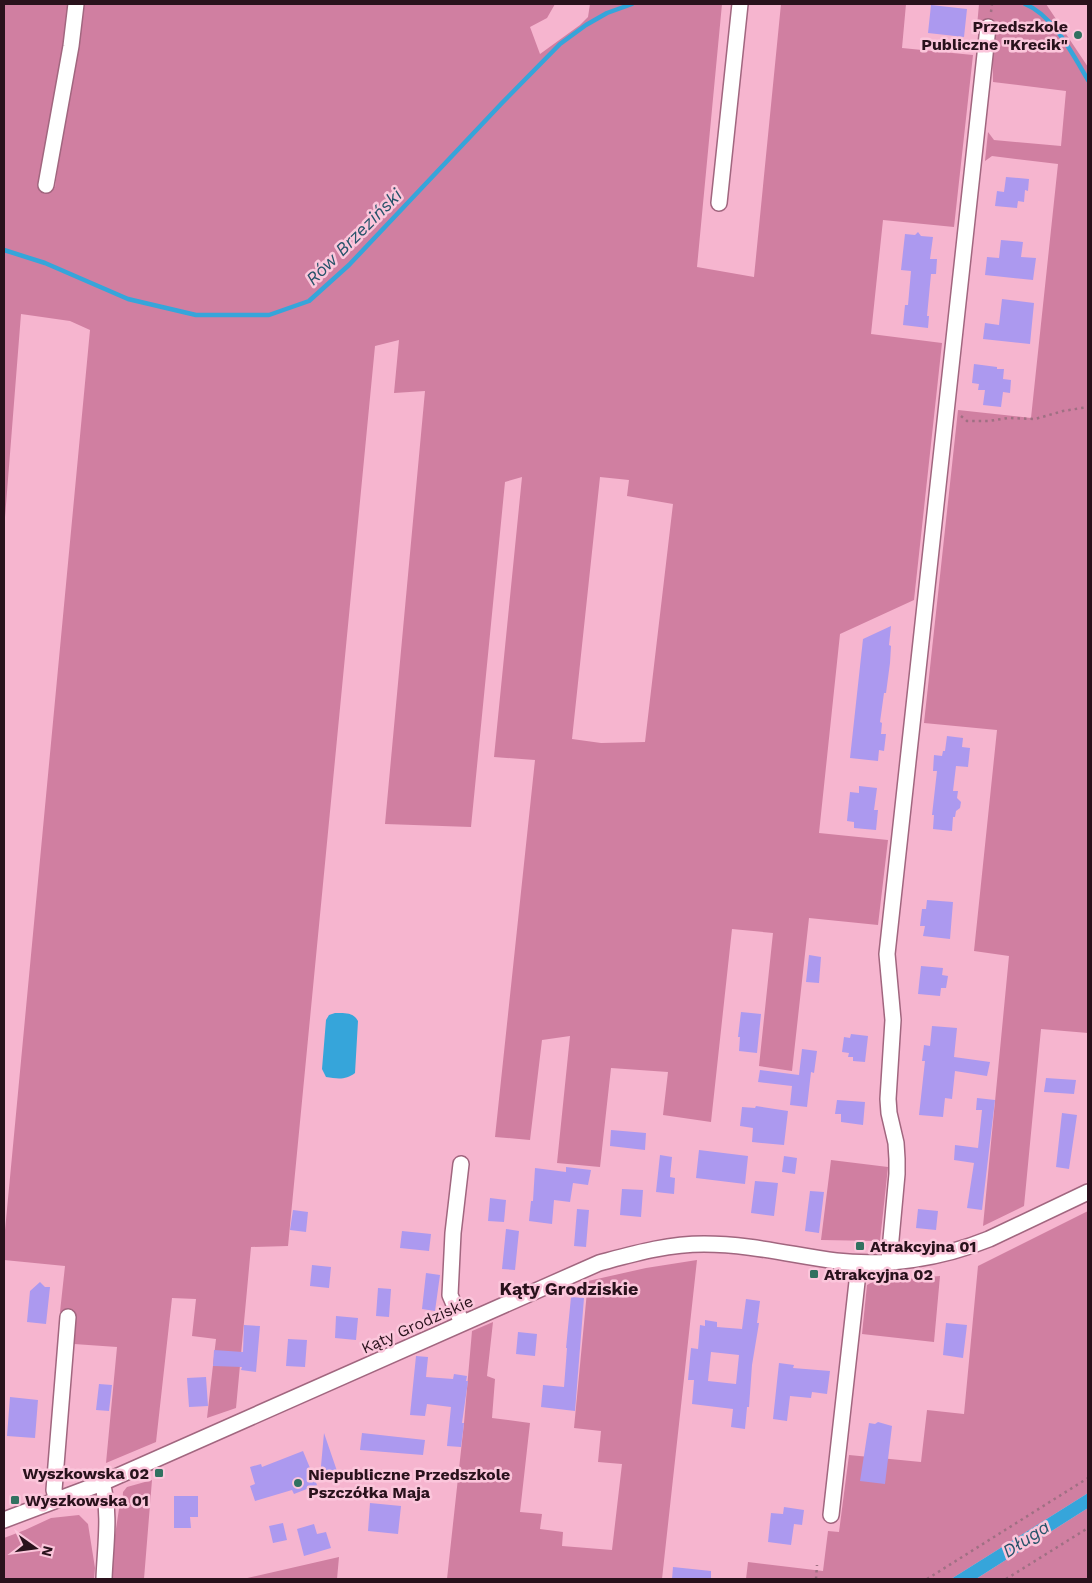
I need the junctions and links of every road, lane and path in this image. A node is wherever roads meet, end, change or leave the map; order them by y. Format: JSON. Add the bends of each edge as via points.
{"nodes":[{"id":1,"x":76,"y":4,"type":"edge"},
{"id":2,"x":740,"y":4,"type":"edge"},
{"id":3,"x":988,"y":28,"type":"dead end"},
{"id":4,"x":46,"y":185,"type":"dead end"},
{"id":5,"x":719,"y":203,"type":"dead end"},
{"id":6,"x":947,"y":405,"type":"junction"},
{"id":7,"x":1088,"y":407,"type":"edge"},
{"id":8,"x":461,"y":1164,"type":"dead end"},
{"id":9,"x":1088,"y":1192,"type":"edge"},
{"id":10,"x":889,"y":1262,"type":"junction"},
{"id":11,"x":861,"y":1263,"type":"junction"},
{"id":12,"x":68,"y":1317,"type":"dead end"},
{"id":13,"x":462,"y":1323,"type":"junction"},
{"id":14,"x":1088,"y":1478,"type":"edge"},
{"id":15,"x":102,"y":1483,"type":"junction"},
{"id":16,"x":56,"y":1500,"type":"junction"},
{"id":17,"x":831,"y":1515,"type":"dead end"},
{"id":18,"x":4,"y":1520,"type":"edge"},
{"id":19,"x":1088,"y":1528,"type":"edge"},
{"id":20,"x":817,"y":1565,"type":"dead end"},
{"id":21,"x":104,"y":1579,"type":"edge"},
{"id":22,"x":816,"y":1579,"type":"edge"},
{"id":23,"x":927,"y":1579,"type":"edge"},
{"id":24,"x":1006,"y":1579,"type":"edge"}],
"edges":[{"from":1,"to":4,"type":"street"},
{"from":2,"to":5,"type":"street"},
{"from":3,"to":6,"type":"street"},
{"from":6,"to":7,"type":"path","via":[[967,421],[989,422],[1008,418],[1035,419]]},
{"from":6,"to":10,"type":"street","via":[[887,954],[893,1020],[888,1099],[898,1159]]},
{"from":8,"to":13,"type":"street","via":[[450,1295]]},
{"from":9,"to":10,"type":"street","name":"Kąty Grodziskie","via":[[973,1246],[930,1258]]},
{"from":10,"to":11,"type":"street","name":"Kąty Grodziskie"},
{"from":11,"to":13,"type":"street","name":"Kąty Grodziskie","via":[[748,1247],[670,1246],[599,1263]]},
{"from":11,"to":17,"type":"street"},
{"from":12,"to":16,"type":"street","via":[[54,1490]]},
{"from":13,"to":15,"type":"street","name":"Kąty Grodziskie"},
{"from":14,"to":23,"type":"path"},
{"from":15,"to":16,"type":"street","name":"Kąty Grodziskie"},
{"from":15,"to":21,"type":"street","via":[[106,1509]]},
{"from":16,"to":18,"type":"street","name":"Kąty Grodziskie"},
{"from":19,"to":24,"type":"path"},
{"from":20,"to":22,"type":"path"}]}
